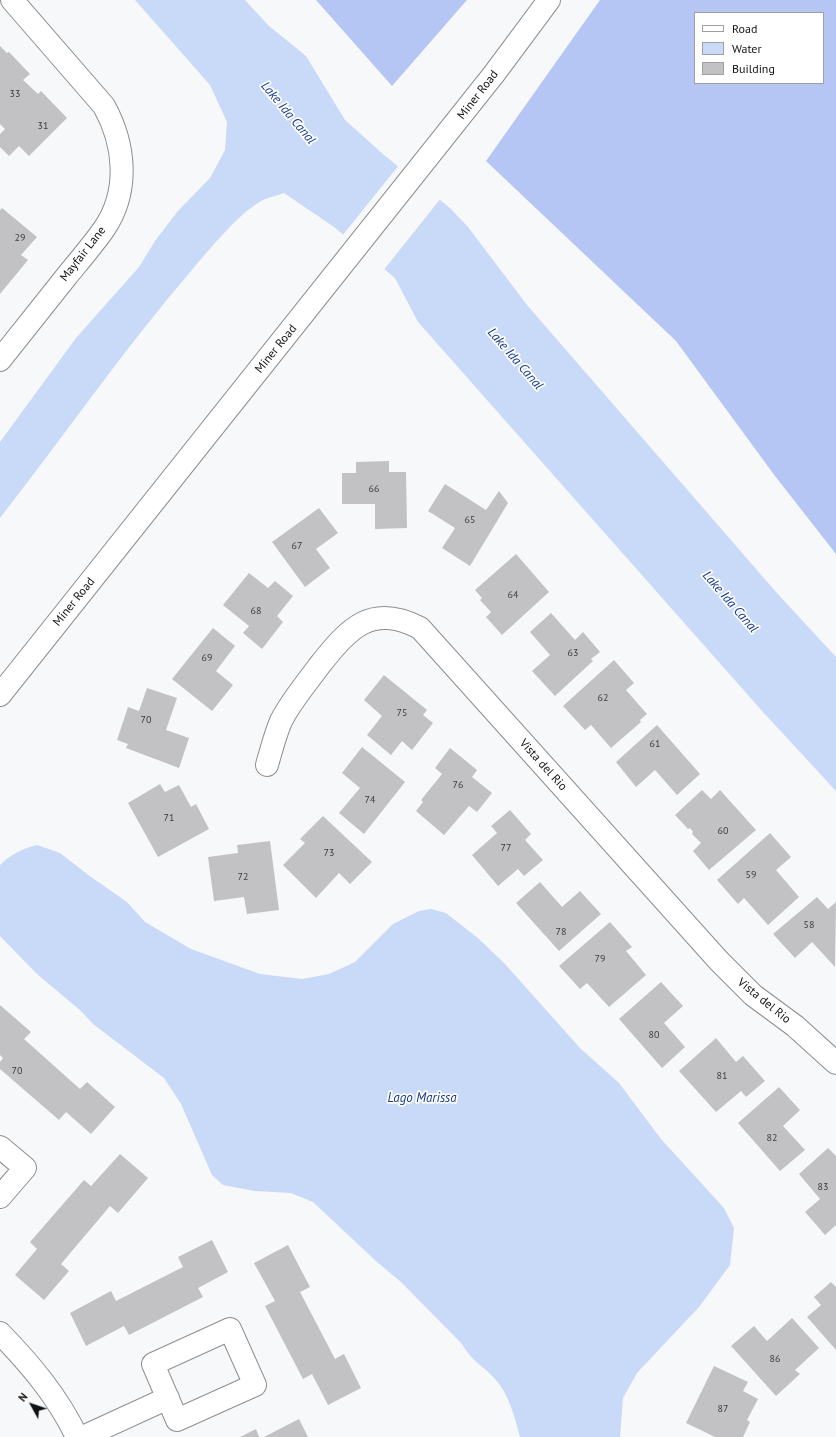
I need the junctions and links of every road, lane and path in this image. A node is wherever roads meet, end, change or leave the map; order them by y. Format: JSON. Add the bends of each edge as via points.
{"nodes":[{"id":1,"x":12,"y":0,"type":"edge"},
{"id":2,"x":549,"y":0,"type":"edge"},
{"id":3,"x":0,"y":360,"type":"edge"},
{"id":4,"x":0,"y":695,"type":"edge"},
{"id":5,"x":267,"y":765,"type":"dead end"},
{"id":6,"x":836,"y":1063,"type":"edge"},
{"id":7,"x":0,"y":1147,"type":"edge"},
{"id":8,"x":0,"y":1197,"type":"edge"},
{"id":9,"x":0,"y":1333,"type":"edge"},
{"id":10,"x":168,"y":1398,"type":"junction"},
{"id":11,"x":77,"y":1437,"type":"edge"},
{"id":12,"x":83,"y":1437,"type":"edge"}],
"edges":[{"from":1,"to":3,"type":"street","name":"Mayfair Lane","via":[[104,106],[119,139],[122,176],[119,194],[105,228]]},
{"from":2,"to":4,"type":"street","name":"Miner Road","via":[[420,168]]},
{"from":5,"to":6,"type":"street","name":"Vista del Rio","via":[[281,722],[293,700],[338,642],[354,627],[371,620],[405,620],[420,628],[719,961],[753,995],[795,1026]]},
{"from":7,"to":8,"type":"street","via":[[25,1168]]},
{"from":9,"to":11,"type":"street","via":[[52,1392]]},
{"from":10,"to":10,"type":"street","via":[[153,1364],[230,1329],[255,1385],[178,1420]]},
{"from":10,"to":12,"type":"street"}]}
